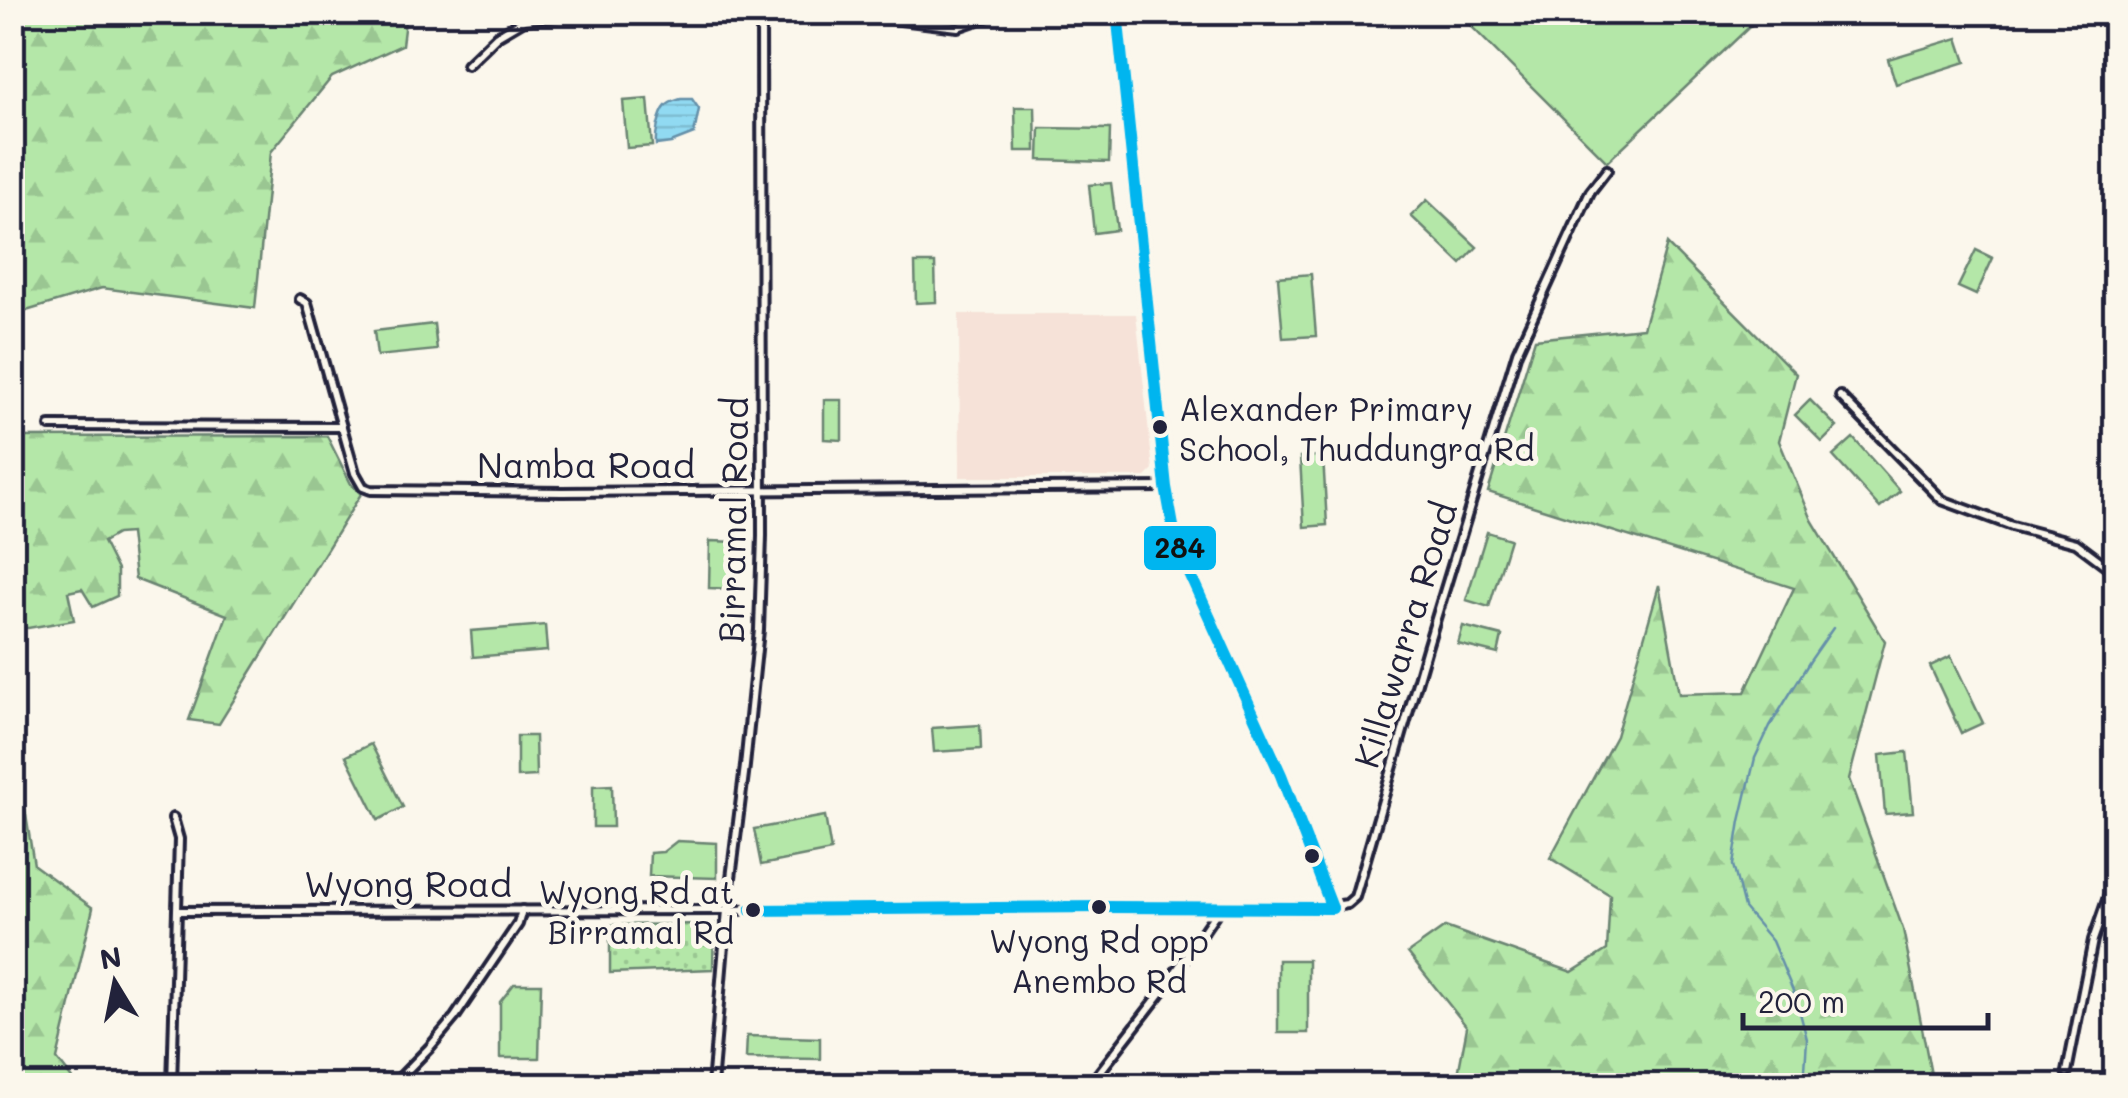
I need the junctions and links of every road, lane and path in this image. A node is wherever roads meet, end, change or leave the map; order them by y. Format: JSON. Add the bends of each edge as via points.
{"nodes":[{"id":1,"x":594,"y":12,"type":"edge"},
{"id":2,"x":761,"y":12,"type":"edge"},
{"id":3,"x":834,"y":12,"type":"edge"},
{"id":4,"x":1000,"y":12,"type":"edge"},
{"id":5,"x":1117,"y":12,"type":"edge"},
{"id":6,"x":467,"y":64,"type":"dead end"},
{"id":7,"x":1608,"y":170,"type":"dead end"},
{"id":8,"x":300,"y":299,"type":"dead end"},
{"id":9,"x":1840,"y":396,"type":"dead end"},
{"id":10,"x":50,"y":426,"type":"dead end"},
{"id":11,"x":342,"y":426,"type":"junction"},
{"id":12,"x":1166,"y":487,"type":"junction"},
{"id":13,"x":761,"y":490,"type":"junction"},
{"id":14,"x":2116,"y":573,"type":"edge"},
{"id":15,"x":172,"y":818,"type":"dead end"},
{"id":16,"x":2116,"y":874,"type":"edge"},
{"id":17,"x":1354,"y":897,"type":"joint"},
{"id":18,"x":1220,"y":906,"type":"junction"},
{"id":19,"x":1332,"y":908,"type":"junction"},
{"id":20,"x":522,"y":910,"type":"junction"},
{"id":21,"x":727,"y":910,"type":"junction"},
{"id":22,"x":178,"y":911,"type":"junction"},
{"id":23,"x":2067,"y":1072,"type":"dead end"},
{"id":24,"x":172,"y":1086,"type":"edge"},
{"id":25,"x":392,"y":1086,"type":"edge"},
{"id":26,"x":712,"y":1086,"type":"edge"},
{"id":27,"x":1089,"y":1086,"type":"edge"}],
"edges":[{"from":1,"to":6,"type":"street","via":[[524,20]]},
{"from":2,"to":13,"type":"street","name":"Birramal Road"},
{"from":3,"to":4,"type":"street","via":[[958,28]]},
{"from":5,"to":12,"type":"street"},
{"from":7,"to":17,"type":"street","name":"Killawarra Road","via":[[1590,192],[1517,352]]},
{"from":8,"to":11,"type":"street","name":"Namba Road","via":[[307,304]]},
{"from":9,"to":14,"type":"street","via":[[1942,500],[2076,542]]},
{"from":10,"to":11,"type":"street"},
{"from":11,"to":13,"type":"street","name":"Namba Road","via":[[358,480],[371,490]]},
{"from":12,"to":13,"type":"street","name":"Namba Road"},
{"from":12,"to":19,"type":"street","via":[[1184,561]]},
{"from":13,"to":21,"type":"street","name":"Birramal Road","via":[[758,630]]},
{"from":15,"to":22,"type":"street"},
{"from":16,"to":23,"type":"street","via":[[2092,940]]},
{"from":17,"to":19,"type":"street","name":"Wyong Road"},
{"from":18,"to":19,"type":"street","name":"Wyong Road"},
{"from":18,"to":21,"type":"street","name":"Wyong Road"},
{"from":18,"to":27,"type":"street"},
{"from":20,"to":21,"type":"street","name":"Wyong Road"},
{"from":20,"to":22,"type":"street","name":"Wyong Road"},
{"from":20,"to":25,"type":"street","via":[[454,1017]]},
{"from":21,"to":26,"type":"street","name":"Birramal Road"},
{"from":22,"to":24,"type":"street"}]}
